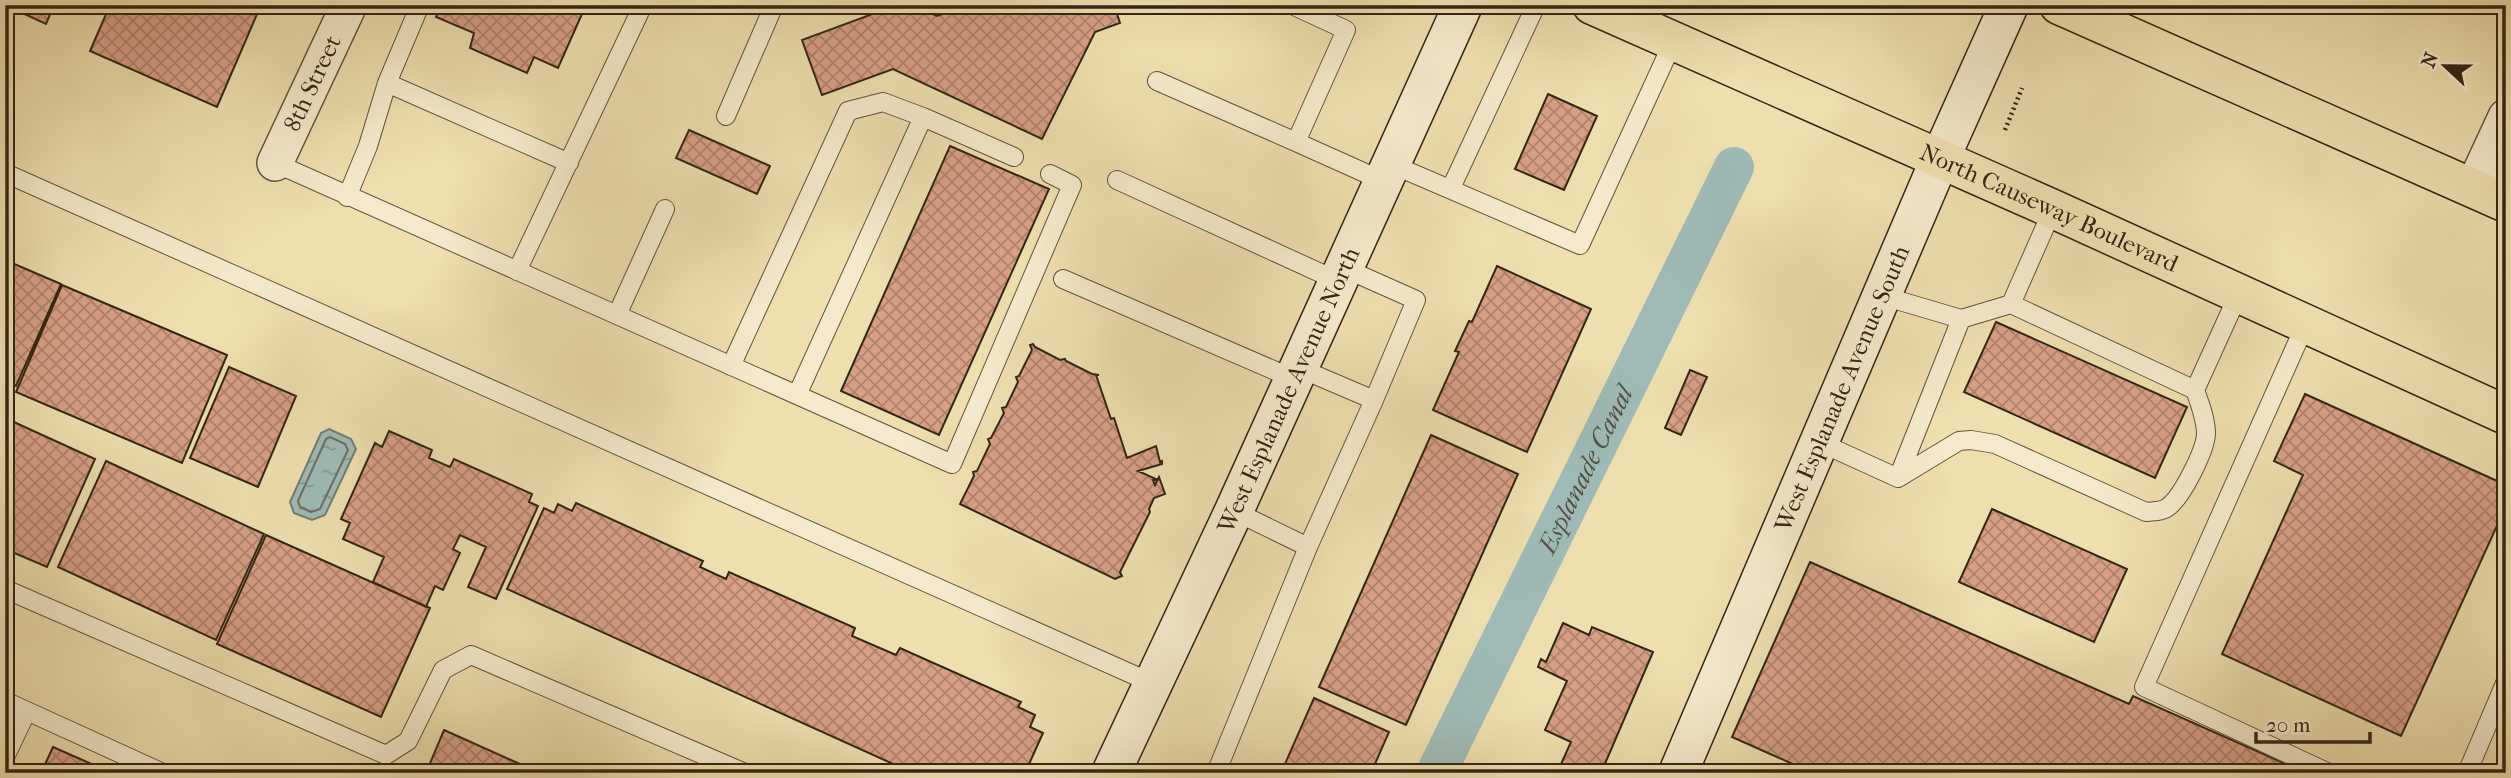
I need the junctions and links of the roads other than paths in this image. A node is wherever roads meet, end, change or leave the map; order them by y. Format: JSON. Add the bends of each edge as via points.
{"nodes":[{"id":1,"x":349,"y":5,"type":"edge"},
{"id":2,"x":420,"y":5,"type":"edge"},
{"id":3,"x":643,"y":5,"type":"edge"},
{"id":4,"x":774,"y":5,"type":"edge"},
{"id":5,"x":1292,"y":5,"type":"edge"},
{"id":6,"x":1463,"y":5,"type":"edge"},
{"id":7,"x":1536,"y":5,"type":"edge"},
{"id":8,"x":1592,"y":5,"type":"edge"},
{"id":9,"x":2009,"y":5,"type":"edge"},
{"id":10,"x":2059,"y":5,"type":"edge"},
{"id":11,"x":1673,"y":42,"type":"junction"},
{"id":12,"x":1157,"y":80,"type":"dead end"},
{"id":13,"x":387,"y":83,"type":"junction"},
{"id":14,"x":726,"y":116,"type":"dead end"},
{"id":15,"x":923,"y":117,"type":"junction"},
{"id":16,"x":2506,"y":117,"type":"edge"},
{"id":17,"x":1296,"y":142,"type":"junction"},
{"id":18,"x":1014,"y":158,"type":"dead end"},
{"id":19,"x":1940,"y":159,"type":"junction"},
{"id":20,"x":275,"y":163,"type":"joint"},
{"id":21,"x":569,"y":163,"type":"junction"},
{"id":22,"x":1387,"y":172,"type":"junction"},
{"id":23,"x":5,"y":173,"type":"edge"},
{"id":24,"x":1050,"y":174,"type":"dead end"},
{"id":25,"x":1116,"y":180,"type":"dead end"},
{"id":26,"x":1451,"y":188,"type":"junction"},
{"id":27,"x":2490,"y":196,"type":"edge"},
{"id":28,"x":347,"y":197,"type":"junction"},
{"id":29,"x":665,"y":209,"type":"dead end"},
{"id":30,"x":2053,"y":209,"type":"junction"},
{"id":31,"x":517,"y":271,"type":"junction"},
{"id":32,"x":1341,"y":275,"type":"junction"},
{"id":33,"x":1063,"y":279,"type":"dead end"},
{"id":34,"x":2239,"y":293,"type":"junction"},
{"id":35,"x":1883,"y":296,"type":"junction"},
{"id":36,"x":2011,"y":304,"type":"junction"},
{"id":37,"x":617,"y":315,"type":"junction"},
{"id":38,"x":1961,"y":319,"type":"junction"},
{"id":39,"x":2306,"y":323,"type":"junction"},
{"id":40,"x":731,"y":366,"type":"junction"},
{"id":41,"x":1296,"y":373,"type":"junction"},
{"id":42,"x":2195,"y":390,"type":"junction"},
{"id":43,"x":797,"y":395,"type":"junction"},
{"id":44,"x":1374,"y":400,"type":"junction"},
{"id":45,"x":2506,"y":415,"type":"edge"},
{"id":46,"x":1819,"y":442,"type":"junction"},
{"id":47,"x":1898,"y":478,"type":"junction"},
{"id":48,"x":1234,"y":511,"type":"junction"},
{"id":49,"x":1308,"y":547,"type":"junction"},
{"id":50,"x":5,"y":589,"type":"edge"},
{"id":51,"x":2506,"y":681,"type":"edge"},
{"id":52,"x":1152,"y":683,"type":"junction"},
{"id":53,"x":5,"y":701,"type":"edge"},
{"id":54,"x":27,"y":711,"type":"junction"},
{"id":55,"x":5,"y":757,"type":"edge"},
{"id":56,"x":163,"y":773,"type":"edge"},
{"id":57,"x":745,"y":773,"type":"edge"},
{"id":58,"x":1111,"y":773,"type":"edge"},
{"id":59,"x":1216,"y":773,"type":"edge"},
{"id":60,"x":1678,"y":773,"type":"edge"},
{"id":61,"x":2329,"y":773,"type":"edge"},
{"id":62,"x":2467,"y":773,"type":"edge"}],
"edges":[{"from":1,"to":20,"type":"street","name":"8th Street"},
{"from":2,"to":13,"type":"lane"},
{"from":3,"to":21,"type":"lane"},
{"from":4,"to":14,"type":"lane"},
{"from":5,"to":17,"type":"lane","via":[[1346,30]]},
{"from":6,"to":22,"type":"main road","name":"West Esplanade Avenue North"},
{"from":7,"to":26,"type":"lane"},
{"from":8,"to":11,"type":"highway","name":"North Causeway Boulevard"},
{"from":9,"to":19,"type":"main road","name":"West Esplanade Avenue South"},
{"from":10,"to":27,"type":"highway"},
{"from":11,"to":19,"type":"highway","name":"North Causeway Boulevard"},
{"from":11,"to":26,"type":"lane","via":[[1580,245]]},
{"from":12,"to":17,"type":"lane"},
{"from":13,"to":21,"type":"lane"},
{"from":13,"to":28,"type":"lane"},
{"from":15,"to":18,"type":"lane"},
{"from":15,"to":40,"type":"lane","via":[[883,102],[848,111]]},
{"from":15,"to":43,"type":"lane"},
{"from":16,"to":27,"type":"street"},
{"from":17,"to":22,"type":"lane"},
{"from":19,"to":30,"type":"highway","name":"North Causeway Boulevard"},
{"from":19,"to":35,"type":"main road","name":"West Esplanade Avenue South"},
{"from":20,"to":28,"type":"lane"},
{"from":21,"to":31,"type":"lane"},
{"from":22,"to":26,"type":"lane"},
{"from":22,"to":32,"type":"main road","name":"West Esplanade Avenue North"},
{"from":23,"to":52,"type":"lane"},
{"from":24,"to":43,"type":"lane","via":[[1072,185],[952,464]]},
{"from":25,"to":32,"type":"lane"},
{"from":28,"to":31,"type":"lane"},
{"from":29,"to":37,"type":"lane"},
{"from":30,"to":34,"type":"highway","name":"North Causeway Boulevard"},
{"from":30,"to":36,"type":"lane"},
{"from":31,"to":37,"type":"lane"},
{"from":32,"to":41,"type":"main road","name":"West Esplanade Avenue North"},
{"from":32,"to":44,"type":"lane","via":[[1416,300]]},
{"from":33,"to":41,"type":"lane"},
{"from":34,"to":39,"type":"highway","name":"North Causeway Boulevard"},
{"from":34,"to":42,"type":"lane"},
{"from":35,"to":38,"type":"lane"},
{"from":35,"to":46,"type":"main road","name":"West Esplanade Avenue South"},
{"from":36,"to":38,"type":"lane"},
{"from":36,"to":42,"type":"lane"},
{"from":37,"to":40,"type":"lane"},
{"from":38,"to":47,"type":"lane"},
{"from":39,"to":45,"type":"highway","name":"North Causeway Boulevard"},
{"from":39,"to":61,"type":"lane","via":[[2144,688]]},
{"from":40,"to":43,"type":"lane"},
{"from":41,"to":44,"type":"lane"},
{"from":41,"to":48,"type":"main road","name":"West Esplanade Avenue North"},
{"from":42,"to":47,"type":"lane","via":[[2206,436],[2179,497],[2165,510],[2146,512],[1995,444],[1971,440],[1959,441]]},
{"from":44,"to":49,"type":"lane"},
{"from":46,"to":47,"type":"lane"},
{"from":46,"to":60,"type":"main road","name":"West Esplanade Avenue South"},
{"from":48,"to":49,"type":"lane"},
{"from":48,"to":52,"type":"main road","name":"West Esplanade Avenue North"},
{"from":49,"to":59,"type":"lane"},
{"from":50,"to":57,"type":"lane","via":[[386,755],[408,741],[443,670],[471,655]]},
{"from":51,"to":62,"type":"lane"},
{"from":52,"to":58,"type":"main road","name":"West Esplanade Avenue North"},
{"from":53,"to":54,"type":"lane"},
{"from":54,"to":55,"type":"lane"},
{"from":54,"to":56,"type":"lane"}]}
